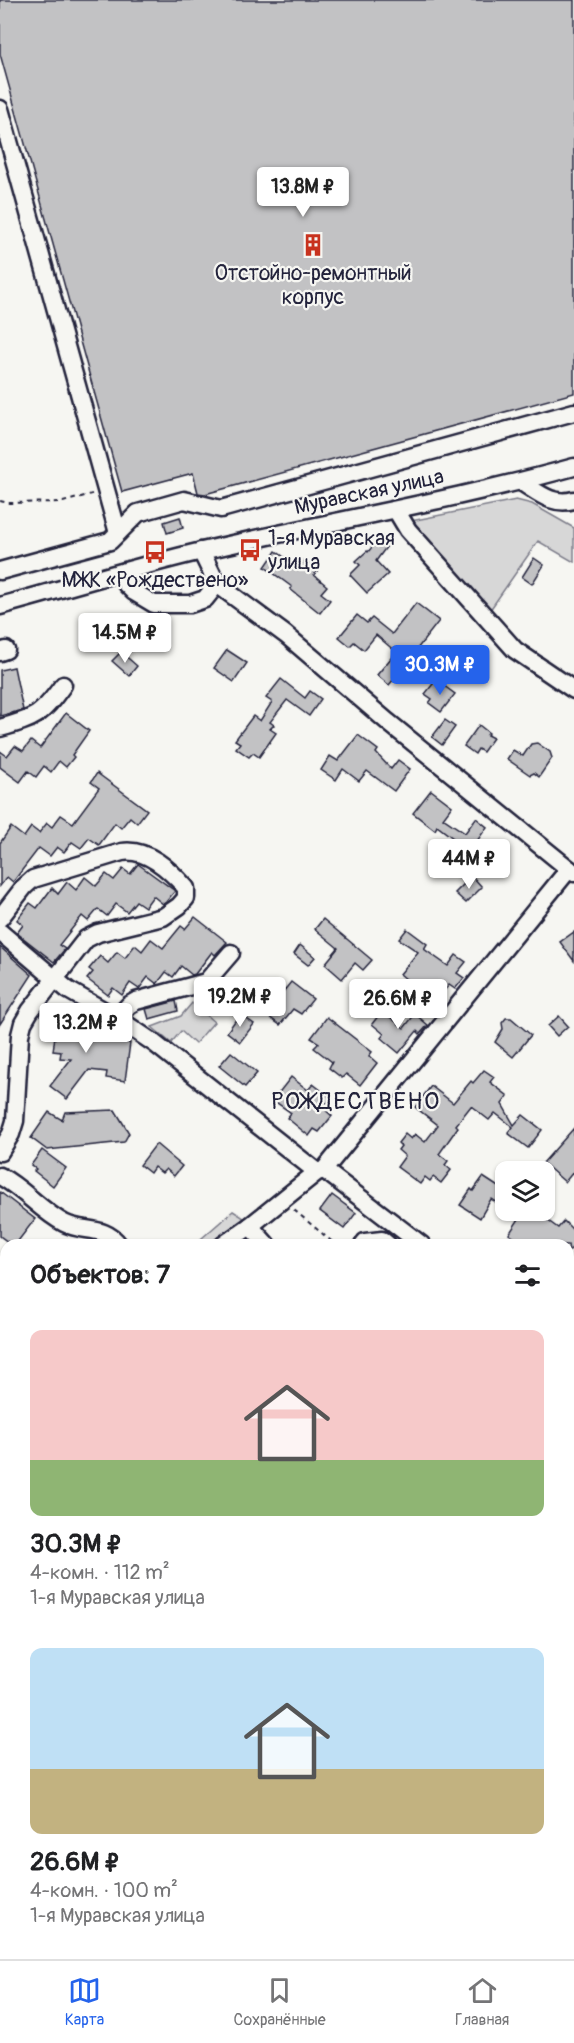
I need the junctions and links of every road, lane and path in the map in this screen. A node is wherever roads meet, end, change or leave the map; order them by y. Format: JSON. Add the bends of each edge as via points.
{"nodes":[{"id":1,"x":0,"y":110,"type":"edge"},
{"id":2,"x":574,"y":412,"type":"edge"},
{"id":3,"x":574,"y":467,"type":"edge"},
{"id":4,"x":521,"y":482,"type":"junction"},
{"id":5,"x":106,"y":491,"type":"junction"},
{"id":6,"x":574,"y":500,"type":"edge"},
{"id":7,"x":0,"y":501,"type":"edge"},
{"id":8,"x":396,"y":510,"type":"junction"},
{"id":9,"x":118,"y":533,"type":"junction"},
{"id":10,"x":201,"y":551,"type":"junction"},
{"id":11,"x":0,"y":571,"type":"edge"},
{"id":12,"x":123,"y":572,"type":"junction"},
{"id":13,"x":217,"y":584,"type":"junction"},
{"id":14,"x":0,"y":606,"type":"edge"},
{"id":15,"x":63,"y":685,"type":"dead end"},
{"id":16,"x":574,"y":690,"type":"edge"},
{"id":17,"x":0,"y":728,"type":"edge"},
{"id":18,"x":572,"y":871,"type":"edge"},
{"id":19,"x":0,"y":918,"type":"edge"},
{"id":20,"x":0,"y":932,"type":"edge"},
{"id":21,"x":231,"y":953,"type":"dead end"},
{"id":22,"x":54,"y":979,"type":"junction"},
{"id":23,"x":117,"y":1018,"type":"junction"},
{"id":24,"x":0,"y":1152,"type":"edge"},
{"id":25,"x":321,"y":1171,"type":"junction"},
{"id":26,"x":0,"y":1176,"type":"edge"},
{"id":27,"x":282,"y":1200,"type":"junction"},
{"id":28,"x":250,"y":1226,"type":"junction"},
{"id":29,"x":113,"y":1239,"type":"edge"},
{"id":30,"x":232,"y":1239,"type":"edge"},
{"id":31,"x":262,"y":1239,"type":"edge"},
{"id":32,"x":329,"y":1239,"type":"edge"},
{"id":33,"x":414,"y":1239,"type":"edge"}],
"edges":[{"from":1,"to":5,"type":"street"},
{"from":2,"to":9,"type":"street","via":[[221,509],[192,507],[184,500],[138,513]]},
{"from":3,"to":4,"type":"street","name":"Муравская улица"},
{"from":4,"to":6,"type":"street","via":[[561,504]]},
{"from":4,"to":8,"type":"street","name":"Муравская улица"},
{"from":5,"to":7,"type":"path","via":[[63,502]]},
{"from":5,"to":9,"type":"street"},
{"from":8,"to":10,"type":"street","name":"Муравская улица"},
{"from":8,"to":16,"type":"street","via":[[408,530],[515,650]]},
{"from":9,"to":11,"type":"street","via":[[110,541]]},
{"from":10,"to":12,"type":"street","name":"Муравская улица"},
{"from":10,"to":13,"type":"street"},
{"from":12,"to":13,"type":"street","via":[[126,584],[154,604],[190,604],[205,599]]},
{"from":12,"to":14,"type":"street","name":"Муравская улица"},
{"from":13,"to":18,"type":"street","via":[[286,635]]},
{"from":15,"to":17,"type":"street","via":[[39,715]]},
{"from":18,"to":25,"type":"street"},
{"from":19,"to":22,"type":"street","via":[[33,879],[132,850],[151,858],[186,888],[186,898],[171,913],[86,939]]},
{"from":20,"to":22,"type":"street"},
{"from":21,"to":23,"type":"street","via":[[206,982],[136,1001]]},
{"from":22,"to":23,"type":"street"},
{"from":22,"to":24,"type":"street","via":[[23,1023],[15,1121]]},
{"from":23,"to":25,"type":"street"},
{"from":25,"to":27,"type":"street"},
{"from":25,"to":33,"type":"street"},
{"from":26,"to":29,"type":"street","via":[[66,1224],[101,1231]]},
{"from":27,"to":28,"type":"street"},
{"from":27,"to":32,"type":"path"},
{"from":28,"to":30,"type":"street"},
{"from":28,"to":31,"type":"street"}]}
